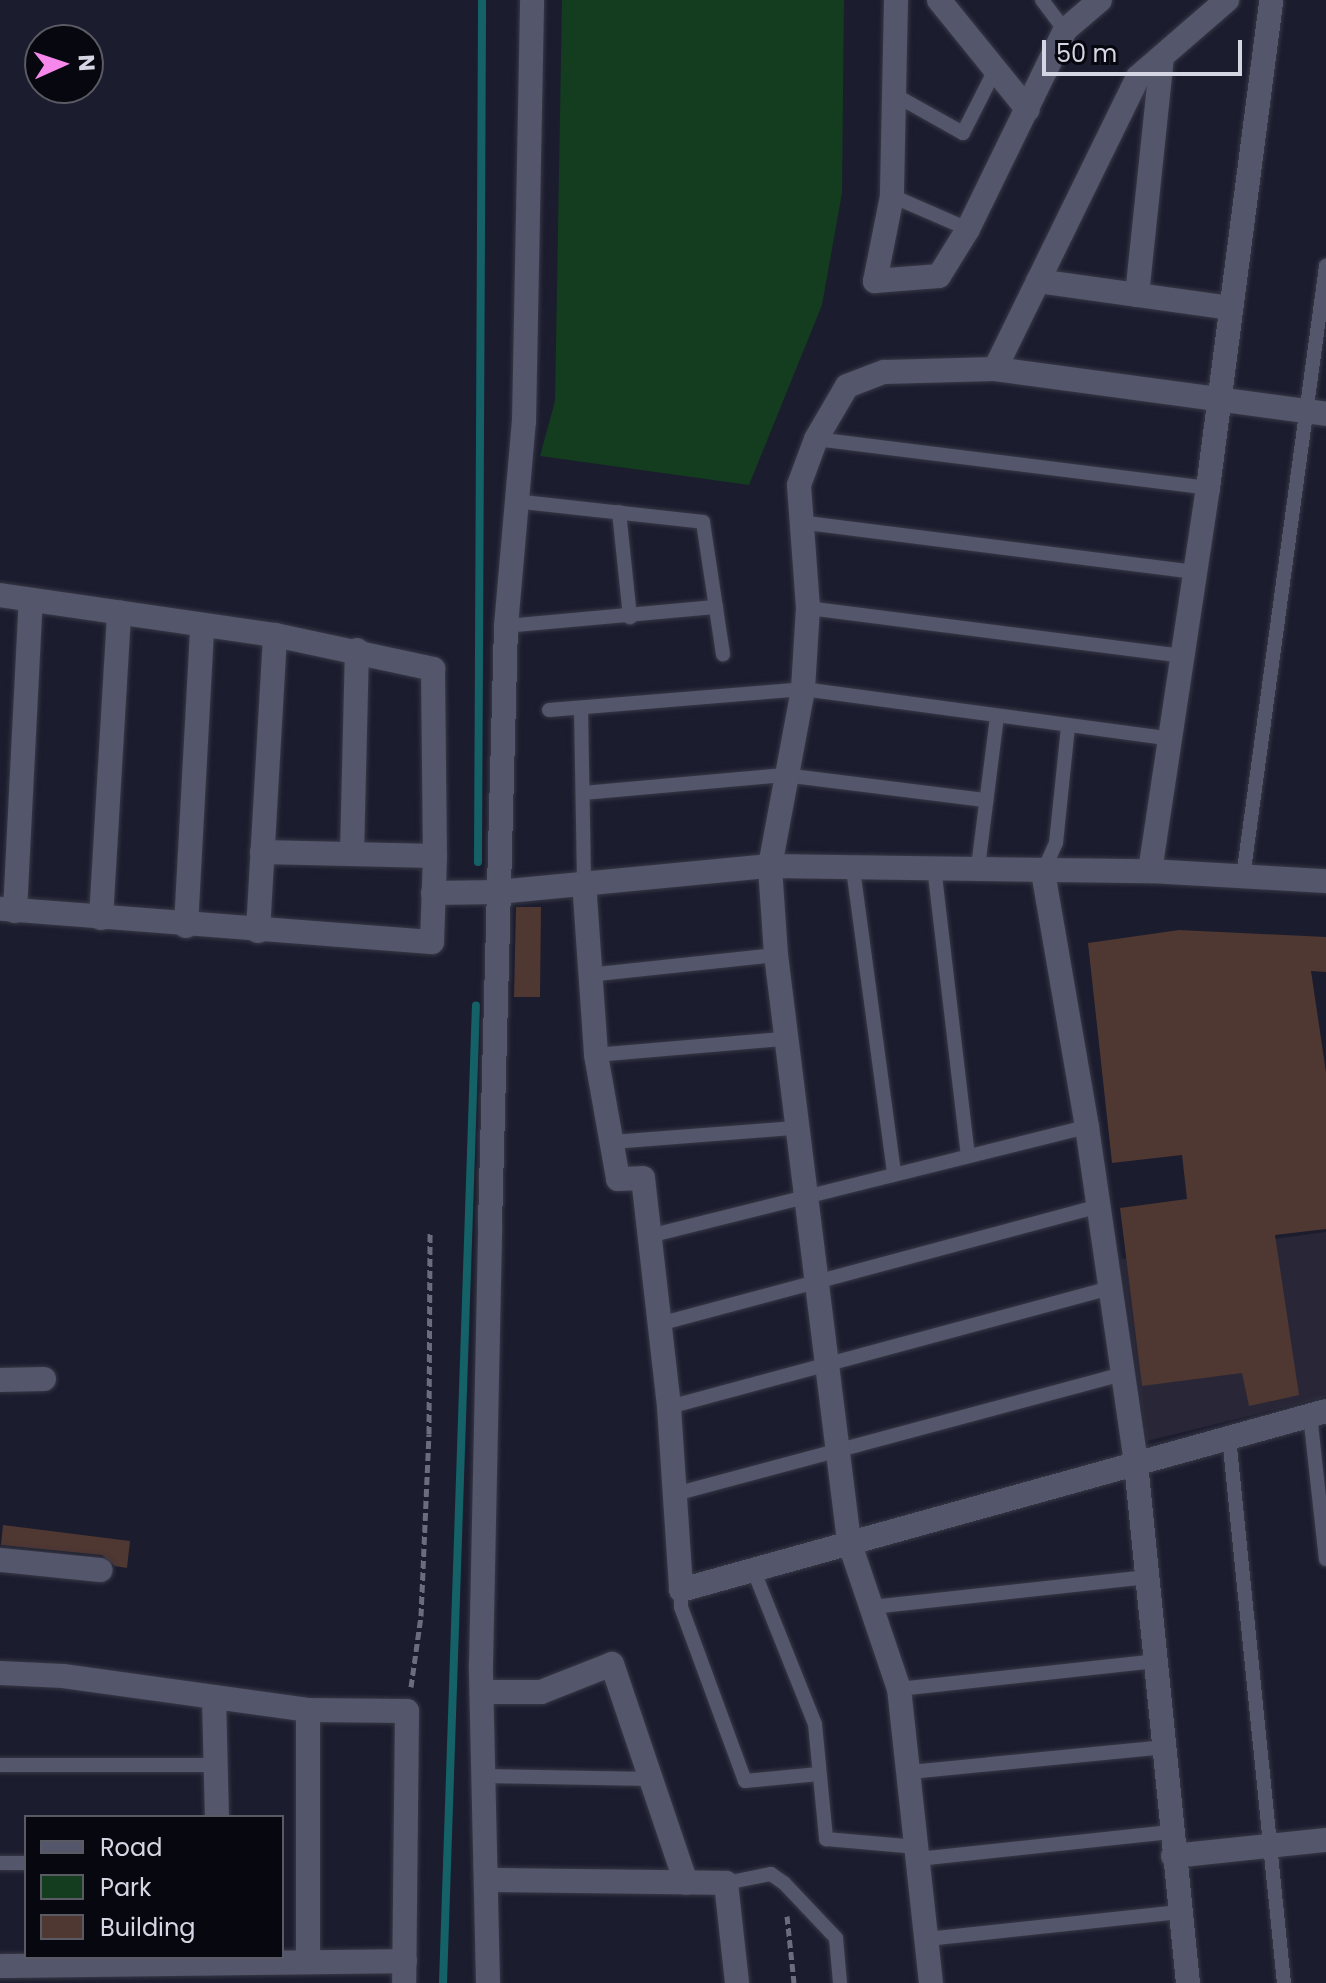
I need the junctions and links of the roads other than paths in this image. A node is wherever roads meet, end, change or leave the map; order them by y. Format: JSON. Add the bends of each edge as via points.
{"nodes":[{"id":1,"x":532,"y":0,"type":"edge"},
{"id":2,"x":896,"y":0,"type":"edge"},
{"id":3,"x":939,"y":0,"type":"edge"},
{"id":4,"x":1042,"y":0,"type":"edge"},
{"id":5,"x":1100,"y":0,"type":"edge"},
{"id":6,"x":1227,"y":0,"type":"edge"},
{"id":7,"x":1271,"y":0,"type":"edge"},
{"id":8,"x":1065,"y":30,"type":"junction"},
{"id":9,"x":1162,"y":59,"type":"junction"},
{"id":10,"x":996,"y":68,"type":"junction"},
{"id":11,"x":895,"y":95,"type":"junction"},
{"id":12,"x":1028,"y":110,"type":"junction"},
{"id":13,"x":892,"y":196,"type":"junction"},
{"id":14,"x":968,"y":229,"type":"junction"},
{"id":15,"x":1326,"y":266,"type":"edge"},
{"id":16,"x":1038,"y":281,"type":"junction"},
{"id":17,"x":1137,"y":295,"type":"junction"},
{"id":18,"x":1230,"y":308,"type":"junction"},
{"id":19,"x":995,"y":369,"type":"junction"},
{"id":20,"x":1218,"y":399,"type":"junction"},
{"id":21,"x":1317,"y":413,"type":"edge"},
{"id":22,"x":816,"y":439,"type":"junction"},
{"id":23,"x":1208,"y":488,"type":"junction"},
{"id":24,"x":514,"y":501,"type":"junction"},
{"id":25,"x":619,"y":512,"type":"junction"},
{"id":26,"x":799,"y":522,"type":"junction"},
{"id":27,"x":1195,"y":572,"type":"junction"},
{"id":28,"x":0,"y":595,"type":"edge"},
{"id":29,"x":31,"y":600,"type":"junction"},
{"id":30,"x":716,"y":607,"type":"junction"},
{"id":31,"x":808,"y":608,"type":"junction"},
{"id":32,"x":119,"y":613,"type":"junction"},
{"id":33,"x":630,"y":617,"type":"junction"},
{"id":34,"x":202,"y":626,"type":"junction"},
{"id":35,"x":506,"y":626,"type":"junction"},
{"id":36,"x":275,"y":635,"type":"junction"},
{"id":37,"x":357,"y":650,"type":"junction"},
{"id":38,"x":723,"y":655,"type":"dead end"},
{"id":39,"x":1183,"y":656,"type":"junction"},
{"id":40,"x":803,"y":689,"type":"junction"},
{"id":41,"x":581,"y":708,"type":"junction"},
{"id":42,"x":549,"y":710,"type":"dead end"},
{"id":43,"x":997,"y":716,"type":"junction"},
{"id":44,"x":1068,"y":727,"type":"junction"},
{"id":45,"x":1171,"y":739,"type":"junction"},
{"id":46,"x":784,"y":775,"type":"junction"},
{"id":47,"x":583,"y":793,"type":"junction"},
{"id":48,"x":986,"y":800,"type":"junction"},
{"id":49,"x":262,"y":852,"type":"junction"},
{"id":50,"x":352,"y":853,"type":"junction"},
{"id":51,"x":435,"y":856,"type":"junction"},
{"id":52,"x":770,"y":866,"type":"junction"},
{"id":53,"x":934,"y":867,"type":"junction"},
{"id":54,"x":978,"y":867,"type":"junction"},
{"id":55,"x":853,"y":869,"type":"junction"},
{"id":56,"x":1150,"y":871,"type":"junction"},
{"id":57,"x":1043,"y":872,"type":"junction"},
{"id":58,"x":1243,"y":877,"type":"junction"},
{"id":59,"x":1326,"y":881,"type":"edge"},
{"id":60,"x":584,"y":882,"type":"junction"},
{"id":61,"x":498,"y":892,"type":"junction"},
{"id":62,"x":433,"y":893,"type":"junction"},
{"id":63,"x":8,"y":910,"type":"edge"},
{"id":64,"x":101,"y":918,"type":"junction"},
{"id":65,"x":186,"y":926,"type":"junction"},
{"id":66,"x":258,"y":931,"type":"junction"},
{"id":67,"x":776,"y":955,"type":"junction"},
{"id":68,"x":588,"y":975,"type":"junction"},
{"id":69,"x":784,"y":1039,"type":"junction"},
{"id":70,"x":596,"y":1055,"type":"junction"},
{"id":71,"x":1087,"y":1127,"type":"junction"},
{"id":72,"x":795,"y":1128,"type":"junction"},
{"id":73,"x":612,"y":1142,"type":"junction"},
{"id":74,"x":968,"y":1156,"type":"junction"},
{"id":75,"x":894,"y":1173,"type":"junction"},
{"id":76,"x":804,"y":1197,"type":"junction"},
{"id":77,"x":1099,"y":1206,"type":"junction"},
{"id":78,"x":649,"y":1236,"type":"junction"},
{"id":79,"x":815,"y":1283,"type":"junction"},
{"id":80,"x":1111,"y":1288,"type":"junction"},
{"id":81,"x":659,"y":1324,"type":"junction"},
{"id":82,"x":825,"y":1365,"type":"junction"},
{"id":83,"x":1123,"y":1374,"type":"junction"},
{"id":84,"x":44,"y":1379,"type":"dead end"},
{"id":85,"x":0,"y":1380,"type":"edge"},
{"id":86,"x":669,"y":1407,"type":"junction"},
{"id":87,"x":1318,"y":1413,"type":"edge"},
{"id":88,"x":1229,"y":1437,"type":"junction"},
{"id":89,"x":837,"y":1451,"type":"junction"},
{"id":90,"x":1136,"y":1464,"type":"junction"},
{"id":91,"x":675,"y":1494,"type":"junction"},
{"id":92,"x":1322,"y":1496,"type":"edge"},
{"id":93,"x":849,"y":1541,"type":"junction"},
{"id":94,"x":1326,"y":1559,"type":"edge"},
{"id":95,"x":0,"y":1560,"type":"edge"},
{"id":96,"x":753,"y":1569,"type":"junction"},
{"id":97,"x":101,"y":1570,"type":"dead end"},
{"id":98,"x":1147,"y":1577,"type":"junction"},
{"id":99,"x":681,"y":1590,"type":"junction"},
{"id":100,"x":872,"y":1607,"type":"junction"},
{"id":101,"x":1155,"y":1661,"type":"junction"},
{"id":102,"x":0,"y":1673,"type":"edge"},
{"id":103,"x":899,"y":1689,"type":"junction"},
{"id":104,"x":482,"y":1692,"type":"junction"},
{"id":105,"x":214,"y":1697,"type":"junction"},
{"id":106,"x":308,"y":1710,"type":"junction"},
{"id":107,"x":1163,"y":1747,"type":"junction"},
{"id":108,"x":0,"y":1765,"type":"edge"},
{"id":109,"x":216,"y":1765,"type":"junction"},
{"id":110,"x":910,"y":1772,"type":"junction"},
{"id":111,"x":819,"y":1774,"type":"junction"},
{"id":112,"x":483,"y":1776,"type":"junction"},
{"id":113,"x":652,"y":1779,"type":"junction"},
{"id":114,"x":217,"y":1815,"type":"edge"},
{"id":115,"x":1326,"y":1840,"type":"edge"},
{"id":116,"x":1172,"y":1844,"type":"junction"},
{"id":117,"x":1269,"y":1846,"type":"junction"},
{"id":118,"x":918,"y":1853,"type":"junction"},
{"id":119,"x":0,"y":1863,"type":"edge"},
{"id":120,"x":24,"y":1863,"type":"edge"},
{"id":121,"x":486,"y":1880,"type":"junction"},
{"id":122,"x":686,"y":1883,"type":"junction"},
{"id":123,"x":726,"y":1883,"type":"junction"},
{"id":124,"x":1180,"y":1912,"type":"junction"},
{"id":125,"x":927,"y":1939,"type":"junction"},
{"id":126,"x":220,"y":1960,"type":"edge"},
{"id":127,"x":308,"y":1961,"type":"junction"},
{"id":128,"x":0,"y":1966,"type":"edge"},
{"id":129,"x":404,"y":1972,"type":"edge"},
{"id":130,"x":488,"y":1983,"type":"edge"},
{"id":131,"x":737,"y":1983,"type":"edge"},
{"id":132,"x":840,"y":1983,"type":"edge"},
{"id":133,"x":931,"y":1983,"type":"edge"},
{"id":134,"x":1188,"y":1983,"type":"edge"},
{"id":135,"x":1284,"y":1983,"type":"edge"}],
"edges":[{"from":1,"to":24,"type":"street","via":[[524,422]]},
{"from":2,"to":11,"type":"street"},
{"from":3,"to":10,"type":"street"},
{"from":4,"to":8,"type":"lane"},
{"from":5,"to":8,"type":"street"},
{"from":6,"to":9,"type":"street"},
{"from":7,"to":18,"type":"street"},
{"from":8,"to":12,"type":"street"},
{"from":9,"to":16,"type":"street","via":[[1138,77]]},
{"from":9,"to":17,"type":"street"},
{"from":10,"to":11,"type":"lane","via":[[963,133]]},
{"from":10,"to":12,"type":"street"},
{"from":11,"to":13,"type":"street"},
{"from":12,"to":14,"type":"street"},
{"from":13,"to":14,"type":"lane"},
{"from":13,"to":14,"type":"street","via":[[875,281],[933,280]]},
{"from":15,"to":21,"type":"lane"},
{"from":16,"to":17,"type":"street"},
{"from":16,"to":19,"type":"street"},
{"from":17,"to":18,"type":"street"},
{"from":18,"to":20,"type":"street"},
{"from":19,"to":20,"type":"street"},
{"from":19,"to":22,"type":"street","via":[[864,376],[847,386]]},
{"from":20,"to":21,"type":"street"},
{"from":20,"to":23,"type":"street"},
{"from":21,"to":58,"type":"lane"},
{"from":22,"to":23,"type":"lane"},
{"from":22,"to":26,"type":"street","via":[[799,485]]},
{"from":23,"to":27,"type":"street"},
{"from":24,"to":25,"type":"lane"},
{"from":24,"to":35,"type":"street"},
{"from":25,"to":30,"type":"lane","via":[[703,522]]},
{"from":25,"to":33,"type":"lane"},
{"from":26,"to":27,"type":"lane"},
{"from":26,"to":31,"type":"street"},
{"from":27,"to":39,"type":"street"},
{"from":28,"to":29,"type":"street"},
{"from":29,"to":32,"type":"street"},
{"from":29,"to":63,"type":"street"},
{"from":30,"to":33,"type":"lane"},
{"from":30,"to":38,"type":"lane"},
{"from":31,"to":39,"type":"lane"},
{"from":31,"to":40,"type":"street"},
{"from":32,"to":34,"type":"street"},
{"from":32,"to":64,"type":"street"},
{"from":33,"to":35,"type":"lane"},
{"from":34,"to":36,"type":"street"},
{"from":34,"to":65,"type":"street"},
{"from":35,"to":61,"type":"street"},
{"from":36,"to":37,"type":"street"},
{"from":36,"to":49,"type":"street"},
{"from":37,"to":50,"type":"street"},
{"from":37,"to":51,"type":"street","via":[[433,669]]},
{"from":39,"to":45,"type":"street"},
{"from":40,"to":41,"type":"lane"},
{"from":40,"to":43,"type":"lane"},
{"from":40,"to":46,"type":"street"},
{"from":41,"to":42,"type":"lane"},
{"from":41,"to":47,"type":"lane"},
{"from":43,"to":44,"type":"lane"},
{"from":43,"to":48,"type":"lane"},
{"from":44,"to":45,"type":"lane"},
{"from":44,"to":57,"type":"lane","via":[[1056,843]]},
{"from":45,"to":56,"type":"street"},
{"from":46,"to":47,"type":"lane"},
{"from":46,"to":48,"type":"lane"},
{"from":46,"to":52,"type":"street"},
{"from":47,"to":60,"type":"lane"},
{"from":48,"to":54,"type":"lane"},
{"from":49,"to":50,"type":"street"},
{"from":49,"to":66,"type":"street"},
{"from":50,"to":51,"type":"street"},
{"from":51,"to":62,"type":"street"},
{"from":52,"to":55,"type":"street"},
{"from":52,"to":60,"type":"street"},
{"from":52,"to":67,"type":"street"},
{"from":53,"to":54,"type":"street"},
{"from":53,"to":55,"type":"street"},
{"from":53,"to":74,"type":"lane"},
{"from":54,"to":57,"type":"street"},
{"from":55,"to":75,"type":"lane"},
{"from":56,"to":57,"type":"street"},
{"from":56,"to":58,"type":"street"},
{"from":57,"to":71,"type":"street"},
{"from":58,"to":59,"type":"street"},
{"from":60,"to":61,"type":"street"},
{"from":60,"to":68,"type":"street"},
{"from":61,"to":62,"type":"street"},
{"from":61,"to":104,"type":"street"},
{"from":62,"to":66,"type":"street","via":[[432,942]]},
{"from":63,"to":64,"type":"street"},
{"from":64,"to":65,"type":"street"},
{"from":65,"to":66,"type":"street"},
{"from":67,"to":68,"type":"lane"},
{"from":67,"to":69,"type":"street"},
{"from":68,"to":70,"type":"street"},
{"from":69,"to":70,"type":"lane"},
{"from":69,"to":72,"type":"street"},
{"from":70,"to":73,"type":"street"},
{"from":71,"to":74,"type":"lane"},
{"from":71,"to":77,"type":"street"},
{"from":72,"to":73,"type":"lane"},
{"from":72,"to":76,"type":"street"},
{"from":73,"to":78,"type":"street","via":[[618,1179],[643,1178]]},
{"from":74,"to":75,"type":"lane"},
{"from":75,"to":76,"type":"lane"},
{"from":76,"to":78,"type":"lane"},
{"from":76,"to":79,"type":"street"},
{"from":77,"to":79,"type":"lane"},
{"from":77,"to":80,"type":"street"},
{"from":78,"to":81,"type":"street"},
{"from":79,"to":81,"type":"lane"},
{"from":79,"to":82,"type":"street"},
{"from":80,"to":82,"type":"lane"},
{"from":80,"to":83,"type":"street"},
{"from":81,"to":86,"type":"street"},
{"from":82,"to":86,"type":"lane"},
{"from":82,"to":89,"type":"street"},
{"from":83,"to":89,"type":"lane"},
{"from":83,"to":90,"type":"street"},
{"from":84,"to":85,"type":"street"},
{"from":86,"to":91,"type":"street"},
{"from":87,"to":88,"type":"street"},
{"from":87,"to":92,"type":"lane"},
{"from":88,"to":90,"type":"street"},
{"from":88,"to":117,"type":"lane"},
{"from":89,"to":91,"type":"lane"},
{"from":89,"to":93,"type":"street"},
{"from":90,"to":93,"type":"street"},
{"from":90,"to":98,"type":"street"},
{"from":91,"to":99,"type":"street"},
{"from":92,"to":94,"type":"lane"},
{"from":93,"to":96,"type":"street"},
{"from":93,"to":100,"type":"street"},
{"from":95,"to":97,"type":"street"},
{"from":96,"to":99,"type":"street"},
{"from":96,"to":111,"type":"lane","via":[[815,1724]]},
{"from":98,"to":100,"type":"lane"},
{"from":98,"to":101,"type":"street"},
{"from":99,"to":111,"type":"lane","via":[[681,1607],[745,1781]]},
{"from":100,"to":103,"type":"street"},
{"from":101,"to":103,"type":"lane"},
{"from":101,"to":107,"type":"street"},
{"from":102,"to":105,"type":"street","via":[[63,1676]]},
{"from":103,"to":110,"type":"street"},
{"from":104,"to":112,"type":"street"},
{"from":104,"to":113,"type":"street","via":[[541,1692],[612,1664]]},
{"from":105,"to":106,"type":"street"},
{"from":105,"to":109,"type":"street"},
{"from":106,"to":127,"type":"street"},
{"from":106,"to":129,"type":"street","via":[[407,1711]]},
{"from":107,"to":110,"type":"lane"},
{"from":107,"to":116,"type":"street"},
{"from":108,"to":109,"type":"lane"},
{"from":109,"to":114,"type":"street"},
{"from":110,"to":118,"type":"street"},
{"from":111,"to":118,"type":"lane","via":[[826,1839]]},
{"from":112,"to":113,"type":"lane"},
{"from":112,"to":121,"type":"street"},
{"from":113,"to":122,"type":"street"},
{"from":115,"to":117,"type":"street"},
{"from":116,"to":117,"type":"street"},
{"from":116,"to":118,"type":"lane"},
{"from":116,"to":124,"type":"street"},
{"from":117,"to":135,"type":"lane"},
{"from":118,"to":125,"type":"street"},
{"from":119,"to":120,"type":"lane"},
{"from":121,"to":122,"type":"street"},
{"from":121,"to":130,"type":"street"},
{"from":122,"to":123,"type":"street"},
{"from":123,"to":131,"type":"street"},
{"from":123,"to":132,"type":"lane","via":[[771,1874],[784,1883],[836,1938]]},
{"from":124,"to":125,"type":"lane"},
{"from":124,"to":134,"type":"street"},
{"from":125,"to":133,"type":"street"},
{"from":126,"to":127,"type":"street"},
{"from":126,"to":128,"type":"street"},
{"from":127,"to":129,"type":"street"}]}
